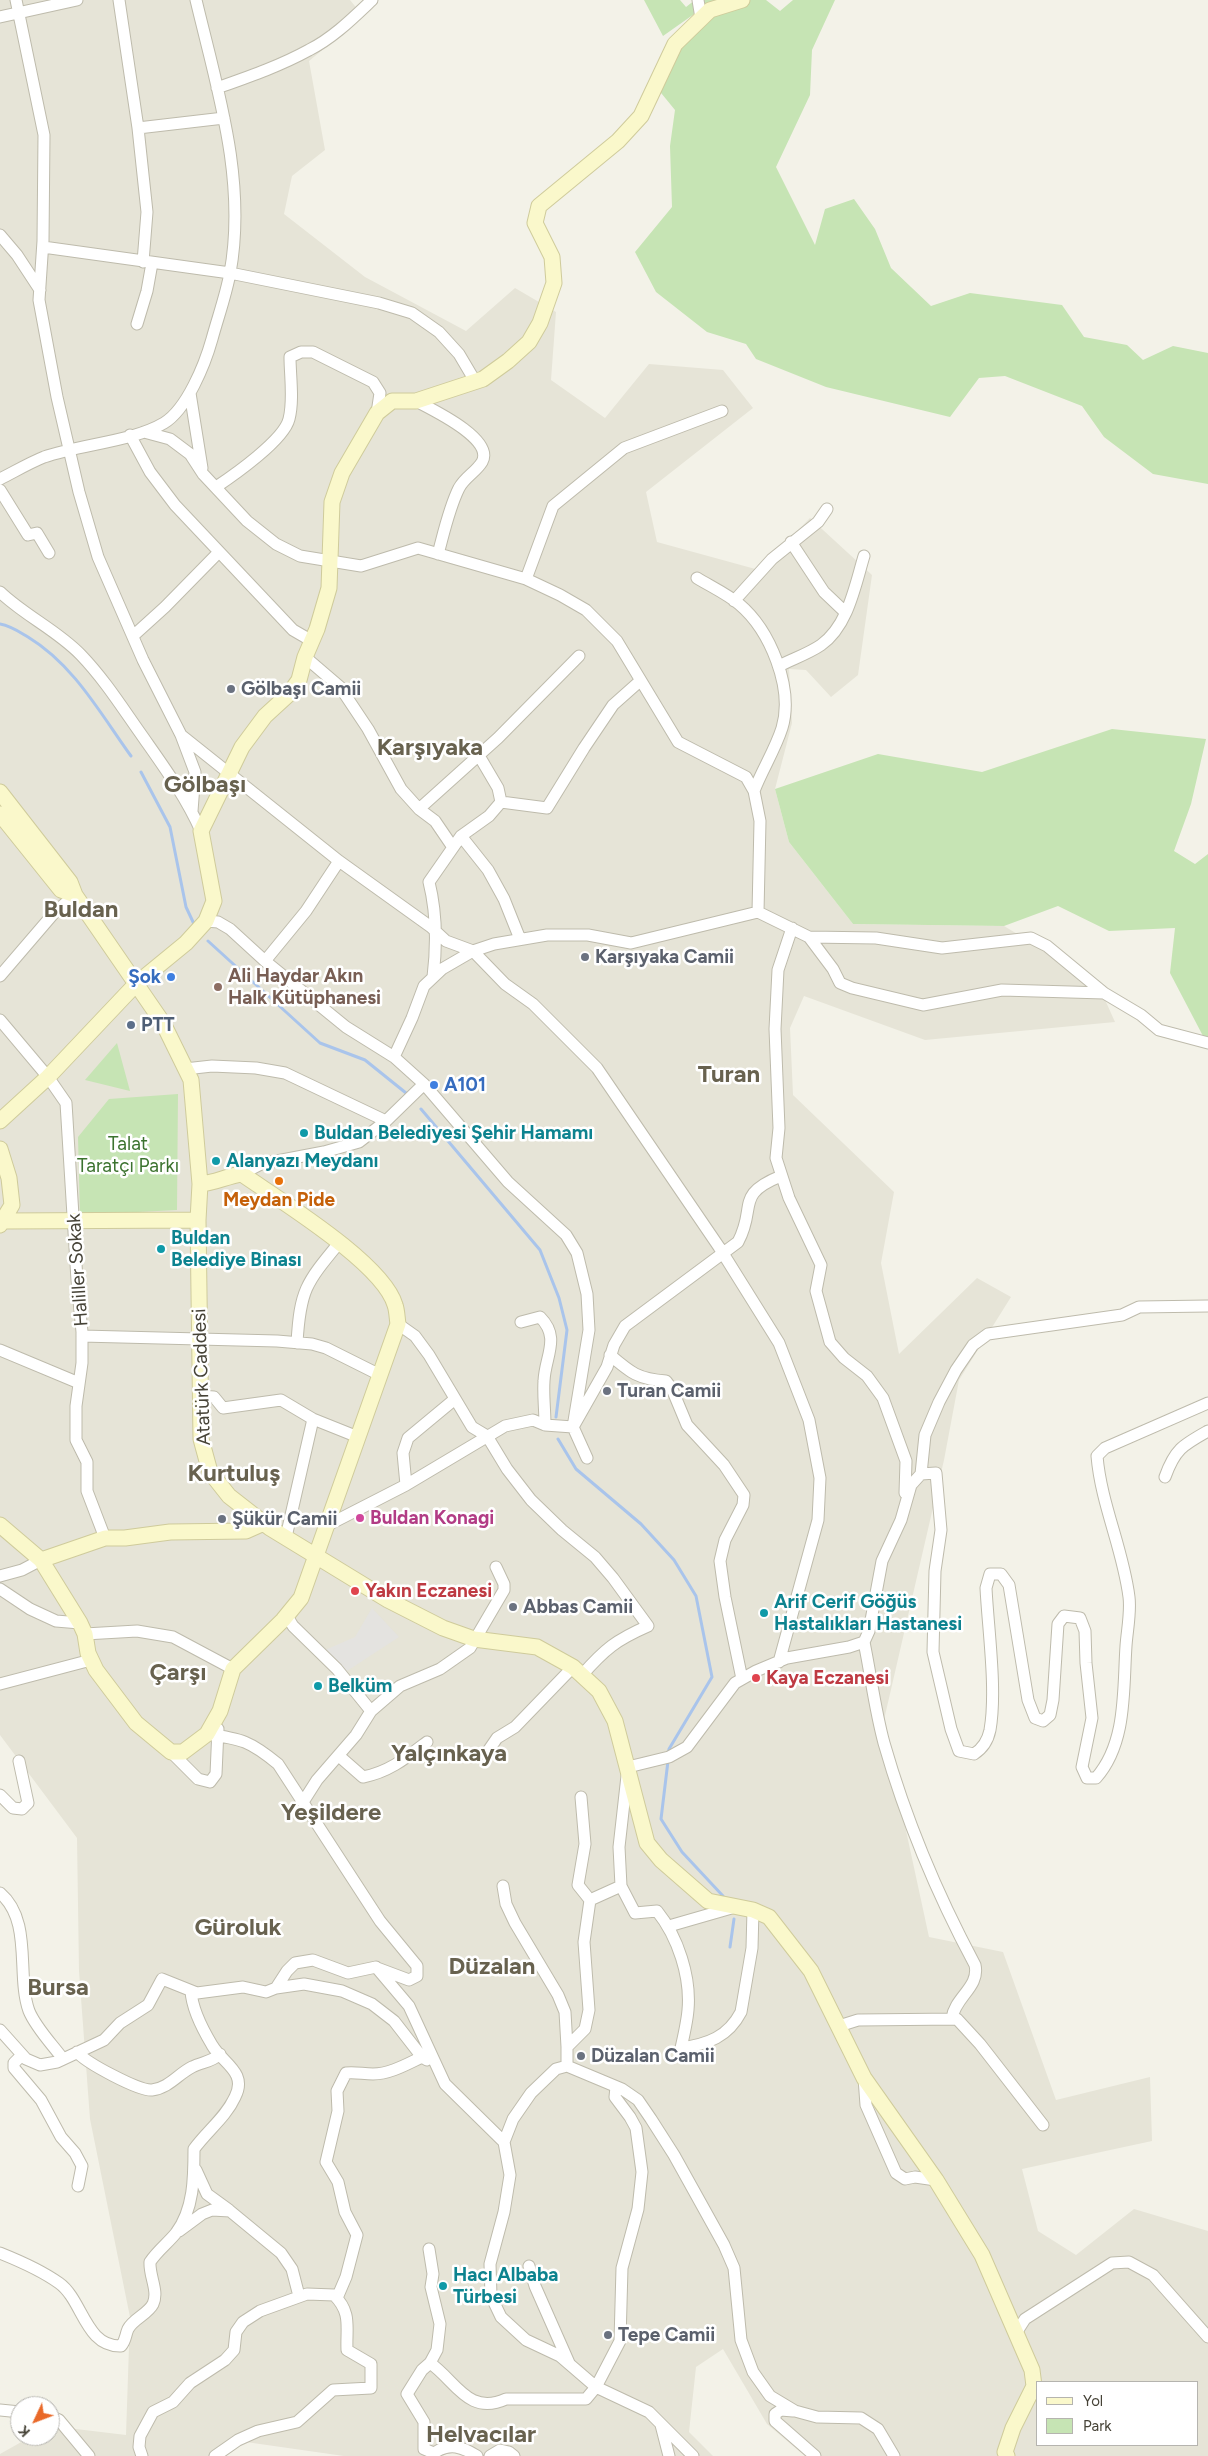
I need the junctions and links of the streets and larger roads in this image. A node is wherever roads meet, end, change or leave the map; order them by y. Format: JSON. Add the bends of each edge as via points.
{"nodes":[{"id":1,"x":16,"y":0,"type":"edge"},
{"id":2,"x":77,"y":0,"type":"edge"},
{"id":3,"x":119,"y":0,"type":"edge"},
{"id":4,"x":196,"y":0,"type":"edge"},
{"id":5,"x":372,"y":0,"type":"edge"},
{"id":6,"x":698,"y":0,"type":"edge"},
{"id":7,"x":742,"y":0,"type":"edge"},
{"id":8,"x":19,"y":13,"type":"junction"},
{"id":9,"x":0,"y":18,"type":"edge"},
{"id":10,"x":701,"y":18,"type":"junction"},
{"id":11,"x":217,"y":88,"type":"junction"},
{"id":12,"x":224,"y":118,"type":"junction"},
{"id":13,"x":138,"y":128,"type":"junction"},
{"id":14,"x":0,"y":235,"type":"edge"},
{"id":15,"x":43,"y":247,"type":"junction"},
{"id":16,"x":148,"y":262,"type":"junction"},
{"id":17,"x":230,"y":273,"type":"junction"},
{"id":18,"x":40,"y":290,"type":"junction"},
{"id":19,"x":137,"y":324,"type":"dead end"},
{"id":20,"x":474,"y":382,"type":"junction"},
{"id":21,"x":190,"y":394,"type":"junction"},
{"id":22,"x":416,"y":401,"type":"junction"},
{"id":23,"x":722,"y":412,"type":"dead end"},
{"id":24,"x":377,"y":413,"type":"junction"},
{"id":25,"x":144,"y":432,"type":"junction"},
{"id":26,"x":130,"y":435,"type":"junction"},
{"id":27,"x":70,"y":451,"type":"junction"},
{"id":28,"x":203,"y":474,"type":"junction"},
{"id":29,"x":0,"y":479,"type":"edge"},
{"id":30,"x":216,"y":488,"type":"junction"},
{"id":31,"x":0,"y":490,"type":"edge"},
{"id":32,"x":828,"y":509,"type":"dead end"},
{"id":33,"x":791,"y":542,"type":"junction"},
{"id":34,"x":49,"y":553,"type":"dead end"},
{"id":35,"x":218,"y":553,"type":"junction"},
{"id":36,"x":438,"y":554,"type":"junction"},
{"id":37,"x":864,"y":556,"type":"dead end"},
{"id":38,"x":331,"y":562,"type":"junction"},
{"id":39,"x":697,"y":578,"type":"dead end"},
{"id":40,"x":526,"y":579,"type":"junction"},
{"id":41,"x":0,"y":592,"type":"edge"},
{"id":42,"x":734,"y":601,"type":"junction"},
{"id":43,"x":845,"y":612,"type":"junction"},
{"id":44,"x":133,"y":636,"type":"junction"},
{"id":45,"x":312,"y":641,"type":"junction"},
{"id":46,"x":579,"y":656,"type":"dead end"},
{"id":47,"x":305,"y":657,"type":"junction"},
{"id":48,"x":779,"y":666,"type":"junction"},
{"id":49,"x":640,"y":681,"type":"junction"},
{"id":50,"x":181,"y":735,"type":"junction"},
{"id":51,"x":478,"y":754,"type":"junction"},
{"id":52,"x":228,"y":772,"type":"junction"},
{"id":53,"x":754,"y":791,"type":"junction"},
{"id":54,"x":0,"y":792,"type":"edge"},
{"id":55,"x":501,"y":802,"type":"junction"},
{"id":56,"x":419,"y":809,"type":"junction"},
{"id":57,"x":192,"y":811,"type":"junction"},
{"id":58,"x":0,"y":814,"type":"edge"},
{"id":59,"x":200,"y":831,"type":"junction"},
{"id":60,"x":461,"y":836,"type":"junction"},
{"id":61,"x":452,"y":846,"type":"junction"},
{"id":62,"x":339,"y":861,"type":"junction"},
{"id":63,"x":75,"y":895,"type":"junction"},
{"id":64,"x":758,"y":912,"type":"junction"},
{"id":65,"x":206,"y":921,"type":"junction"},
{"id":66,"x":792,"y":928,"type":"junction"},
{"id":67,"x":435,"y":931,"type":"junction"},
{"id":68,"x":809,"y":938,"type":"junction"},
{"id":69,"x":520,"y":939,"type":"junction"},
{"id":70,"x":473,"y":951,"type":"junction"},
{"id":71,"x":265,"y":961,"type":"junction"},
{"id":72,"x":0,"y":976,"type":"edge"},
{"id":73,"x":433,"y":977,"type":"junction"},
{"id":74,"x":136,"y":984,"type":"junction"},
{"id":75,"x":1104,"y":992,"type":"junction"},
{"id":76,"x":0,"y":1020,"type":"edge"},
{"id":77,"x":1208,"y":1043,"type":"edge"},
{"id":78,"x":394,"y":1057,"type":"junction"},
{"id":79,"x":185,"y":1069,"type":"junction"},
{"id":80,"x":48,"y":1077,"type":"junction"},
{"id":81,"x":424,"y":1084,"type":"junction"},
{"id":82,"x":0,"y":1121,"type":"edge"},
{"id":83,"x":386,"y":1121,"type":"junction"},
{"id":84,"x":0,"y":1149,"type":"edge"},
{"id":85,"x":242,"y":1174,"type":"junction"},
{"id":86,"x":780,"y":1176,"type":"junction"},
{"id":87,"x":200,"y":1184,"type":"junction"},
{"id":88,"x":198,"y":1220,"type":"junction"},
{"id":89,"x":74,"y":1221,"type":"junction"},
{"id":90,"x":1,"y":1223,"type":"edge"},
{"id":91,"x":339,"y":1243,"type":"junction"},
{"id":92,"x":724,"y":1254,"type":"junction"},
{"id":93,"x":1208,"y":1306,"type":"edge"},
{"id":94,"x":521,"y":1322,"type":"dead end"},
{"id":95,"x":398,"y":1324,"type":"junction"},
{"id":96,"x":82,"y":1336,"type":"junction"},
{"id":97,"x":199,"y":1339,"type":"junction"},
{"id":98,"x":297,"y":1343,"type":"junction"},
{"id":99,"x":0,"y":1350,"type":"edge"},
{"id":100,"x":610,"y":1356,"type":"junction"},
{"id":101,"x":380,"y":1375,"type":"junction"},
{"id":102,"x":79,"y":1384,"type":"junction"},
{"id":103,"x":200,"y":1396,"type":"junction"},
{"id":104,"x":455,"y":1399,"type":"junction"},
{"id":105,"x":1208,"y":1403,"type":"edge"},
{"id":106,"x":313,"y":1420,"type":"junction"},
{"id":107,"x":545,"y":1425,"type":"junction"},
{"id":108,"x":573,"y":1427,"type":"junction"},
{"id":109,"x":1208,"y":1431,"type":"edge"},
{"id":110,"x":487,"y":1436,"type":"junction"},
{"id":111,"x":358,"y":1437,"type":"junction"},
{"id":112,"x":587,"y":1458,"type":"dead end"},
{"id":113,"x":921,"y":1474,"type":"junction"},
{"id":114,"x":1165,"y":1477,"type":"dead end"},
{"id":115,"x":406,"y":1485,"type":"junction"},
{"id":116,"x":904,"y":1510,"type":"junction"},
{"id":117,"x":264,"y":1523,"type":"junction"},
{"id":118,"x":0,"y":1525,"type":"edge"},
{"id":119,"x":326,"y":1526,"type":"junction"},
{"id":120,"x":286,"y":1537,"type":"junction"},
{"id":121,"x":105,"y":1538,"type":"junction"},
{"id":122,"x":313,"y":1553,"type":"junction"},
{"id":123,"x":41,"y":1560,"type":"junction"},
{"id":124,"x":496,"y":1567,"type":"dead end"},
{"id":125,"x":0,"y":1576,"type":"edge"},
{"id":126,"x":0,"y":1589,"type":"edge"},
{"id":127,"x":287,"y":1616,"type":"junction"},
{"id":128,"x":82,"y":1628,"type":"junction"},
{"id":129,"x":474,"y":1639,"type":"junction"},
{"id":130,"x":864,"y":1642,"type":"junction"},
{"id":131,"x":91,"y":1660,"type":"junction"},
{"id":132,"x":779,"y":1662,"type":"junction"},
{"id":133,"x":233,"y":1669,"type":"junction"},
{"id":134,"x":577,"y":1671,"type":"junction"},
{"id":135,"x":742,"y":1679,"type":"junction"},
{"id":136,"x":0,"y":1684,"type":"edge"},
{"id":137,"x":371,"y":1711,"type":"junction"},
{"id":138,"x":212,"y":1734,"type":"junction"},
{"id":139,"x":427,"y":1742,"type":"dead end"},
{"id":140,"x":170,"y":1752,"type":"junction"},
{"id":141,"x":486,"y":1754,"type":"dead end"},
{"id":142,"x":339,"y":1756,"type":"junction"},
{"id":143,"x":19,"y":1761,"type":"dead end"},
{"id":144,"x":628,"y":1767,"type":"junction"},
{"id":145,"x":0,"y":1795,"type":"edge"},
{"id":146,"x":581,"y":1797,"type":"dead end"},
{"id":147,"x":302,"y":1802,"type":"junction"},
{"id":148,"x":503,"y":1886,"type":"dead end"},
{"id":149,"x":621,"y":1886,"type":"junction"},
{"id":150,"x":0,"y":1893,"type":"edge"},
{"id":151,"x":590,"y":1900,"type":"junction"},
{"id":152,"x":736,"y":1907,"type":"junction"},
{"id":153,"x":754,"y":1910,"type":"junction"},
{"id":154,"x":669,"y":1926,"type":"junction"},
{"id":155,"x":376,"y":1967,"type":"junction"},
{"id":156,"x":276,"y":1988,"type":"junction"},
{"id":157,"x":191,"y":1991,"type":"junction"},
{"id":158,"x":952,"y":2018,"type":"junction"},
{"id":159,"x":839,"y":2026,"type":"junction"},
{"id":160,"x":0,"y":2030,"type":"edge"},
{"id":161,"x":567,"y":2046,"type":"junction"},
{"id":162,"x":78,"y":2052,"type":"junction"},
{"id":163,"x":220,"y":2054,"type":"junction"},
{"id":164,"x":22,"y":2055,"type":"junction"},
{"id":165,"x":422,"y":2057,"type":"junction"},
{"id":166,"x":63,"y":2059,"type":"junction"},
{"id":167,"x":435,"y":2064,"type":"junction"},
{"id":168,"x":567,"y":2066,"type":"junction"},
{"id":169,"x":864,"y":2078,"type":"junction"},
{"id":170,"x":616,"y":2087,"type":"junction"},
{"id":171,"x":1043,"y":2125,"type":"dead end"},
{"id":172,"x":504,"y":2142,"type":"junction"},
{"id":173,"x":194,"y":2164,"type":"junction"},
{"id":174,"x":936,"y":2180,"type":"junction"},
{"id":175,"x":78,"y":2186,"type":"dead end"},
{"id":176,"x":230,"y":2211,"type":"junction"},
{"id":177,"x":176,"y":2233,"type":"junction"},
{"id":178,"x":429,"y":2249,"type":"dead end"},
{"id":179,"x":0,"y":2253,"type":"edge"},
{"id":180,"x":530,"y":2266,"type":"dead end"},
{"id":181,"x":299,"y":2296,"type":"junction"},
{"id":182,"x":337,"y":2298,"type":"junction"},
{"id":183,"x":1016,"y":2333,"type":"junction"},
{"id":184,"x":1208,"y":2336,"type":"edge"},
{"id":185,"x":430,"y":2363,"type":"junction"},
{"id":186,"x":569,"y":2363,"type":"junction"},
{"id":187,"x":596,"y":2387,"type":"junction"},
{"id":188,"x":794,"y":2412,"type":"junction"},
{"id":189,"x":60,"y":2421,"type":"edge"},
{"id":190,"x":661,"y":2424,"type":"junction"},
{"id":191,"x":1004,"y":2455,"type":"edge"},
{"id":192,"x":89,"y":2456,"type":"edge"},
{"id":193,"x":142,"y":2456,"type":"edge"},
{"id":194,"x":215,"y":2456,"type":"edge"},
{"id":195,"x":478,"y":2456,"type":"edge"},
{"id":196,"x":490,"y":2456,"type":"edge"},
{"id":197,"x":514,"y":2456,"type":"edge"},
{"id":198,"x":669,"y":2456,"type":"edge"},
{"id":199,"x":693,"y":2456,"type":"edge"},
{"id":200,"x":815,"y":2456,"type":"edge"},
{"id":201,"x":894,"y":2456,"type":"edge"}],
"edges":[{"from":1,"to":8,"type":"street"},
{"from":2,"to":8,"type":"street"},
{"from":3,"to":13,"type":"street"},
{"from":4,"to":11,"type":"street"},
{"from":5,"to":11,"type":"street","via":[[338,31],[310,50]]},
{"from":6,"to":10,"type":"street"},
{"from":7,"to":10,"type":"street","via":[[710,10]]},
{"from":8,"to":9,"type":"street"},
{"from":8,"to":15,"type":"street","via":[[44,135]]},
{"from":10,"to":20,"type":"street","via":[[675,44],[641,116],[618,141],[538,206],[535,223],[552,257],[554,284],[540,323],[528,342],[508,361]]},
{"from":11,"to":12,"type":"street"},
{"from":12,"to":13,"type":"street"},
{"from":12,"to":17,"type":"street","via":[[233,171],[235,221]]},
{"from":13,"to":16,"type":"street","via":[[147,212]]},
{"from":14,"to":18,"type":"street"},
{"from":15,"to":16,"type":"street"},
{"from":15,"to":18,"type":"street"},
{"from":16,"to":17,"type":"street"},
{"from":16,"to":19,"type":"street","via":[[147,291]]},
{"from":17,"to":20,"type":"street","via":[[379,303],[412,313],[439,332],[459,354]]},
{"from":17,"to":21,"type":"street","via":[[207,360]]},
{"from":18,"to":27,"type":"street","via":[[39,300]]},
{"from":20,"to":22,"type":"street"},
{"from":21,"to":25,"type":"street","via":[[166,422]]},
{"from":21,"to":28,"type":"street"},
{"from":22,"to":24,"type":"street","via":[[392,401]]},
{"from":22,"to":36,"type":"street","via":[[465,430],[482,446],[484,456],[464,480],[454,499]]},
{"from":23,"to":40,"type":"street","via":[[624,448],[553,506]]},
{"from":24,"to":30,"type":"street","via":[[380,393],[374,382],[313,352],[301,352],[290,357],[289,421],[250,463]]},
{"from":24,"to":38,"type":"street","via":[[342,473],[332,502]]},
{"from":25,"to":26,"type":"street"},
{"from":25,"to":28,"type":"street","via":[[170,439],[190,454]]},
{"from":26,"to":27,"type":"street"},
{"from":26,"to":35,"type":"street","via":[[150,472]]},
{"from":27,"to":29,"type":"street","via":[[44,457]]},
{"from":27,"to":44,"type":"street","via":[[98,557]]},
{"from":28,"to":30,"type":"street"},
{"from":30,"to":38,"type":"street","via":[[247,521],[276,544],[300,556]]},
{"from":31,"to":34,"type":"street","via":[[28,535],[36,534]]},
{"from":32,"to":33,"type":"street","via":[[818,522]]},
{"from":33,"to":42,"type":"street"},
{"from":33,"to":43,"type":"street","via":[[824,592]]},
{"from":35,"to":44,"type":"street"},
{"from":35,"to":45,"type":"street","via":[[294,630]]},
{"from":36,"to":38,"type":"street","via":[[418,548],[361,566]]},
{"from":36,"to":40,"type":"street"},
{"from":37,"to":43,"type":"street"},
{"from":38,"to":45,"type":"street","via":[[329,588]]},
{"from":39,"to":42,"type":"street"},
{"from":40,"to":49,"type":"street","via":[[586,610],[616,641]]},
{"from":41,"to":57,"type":"street","via":[[81,655],[112,692]]},
{"from":42,"to":48,"type":"street","via":[[740,604],[770,643]]},
{"from":43,"to":48,"type":"street","via":[[837,628],[821,645]]},
{"from":44,"to":50,"type":"street"},
{"from":45,"to":47,"type":"street"},
{"from":46,"to":51,"type":"street"},
{"from":47,"to":52,"type":"street","via":[[299,680],[264,716]]},
{"from":47,"to":56,"type":"street","via":[[340,687],[401,789]]},
{"from":48,"to":53,"type":"street","via":[[786,706],[782,728]]},
{"from":49,"to":53,"type":"street","via":[[678,742],[746,777]]},
{"from":49,"to":55,"type":"street","via":[[613,706],[547,808]]},
{"from":50,"to":52,"type":"street"},
{"from":50,"to":57,"type":"street","via":[[195,772]]},
{"from":51,"to":55,"type":"street","via":[[498,788]]},
{"from":51,"to":56,"type":"street"},
{"from":52,"to":59,"type":"street"},
{"from":52,"to":62,"type":"street"},
{"from":53,"to":64,"type":"street","via":[[760,821]]},
{"from":54,"to":63,"type":"street","name":"Atatürk Caddesi","via":[[70,882]]},
{"from":55,"to":60,"type":"street","via":[[489,816]]},
{"from":56,"to":61,"type":"street","via":[[435,820]]},
{"from":57,"to":59,"type":"street"},
{"from":58,"to":63,"type":"street","via":[[61,890]]},
{"from":59,"to":65,"type":"street","via":[[214,901]]},
{"from":60,"to":61,"type":"street"},
{"from":60,"to":69,"type":"street","via":[[488,870]]},
{"from":61,"to":67,"type":"street","via":[[429,882],[436,910]]},
{"from":62,"to":67,"type":"street"},
{"from":62,"to":71,"type":"street","via":[[306,912]]},
{"from":63,"to":72,"type":"street","via":[[54,913]]},
{"from":63,"to":74,"type":"street","name":"Atatürk Caddesi"},
{"from":64,"to":66,"type":"street"},
{"from":64,"to":69,"type":"street","via":[[631,943],[588,935]]},
{"from":65,"to":71,"type":"street","via":[[218,922],[230,929]]},
{"from":65,"to":74,"type":"street","via":[[186,943]]},
{"from":66,"to":68,"type":"street"},
{"from":66,"to":86,"type":"street","via":[[778,970],[779,1128],[776,1158]]},
{"from":67,"to":70,"type":"street","via":[[446,941]]},
{"from":67,"to":73,"type":"street"},
{"from":68,"to":75,"type":"street","via":[[876,938],[942,948],[1031,938],[1047,946]]},
{"from":68,"to":75,"type":"street","via":[[840,983],[923,1005],[1002,990]]},
{"from":69,"to":70,"type":"street"},
{"from":70,"to":73,"type":"street"},
{"from":70,"to":92,"type":"street","via":[[598,1068]]},
{"from":71,"to":78,"type":"street","via":[[346,1027]]},
{"from":73,"to":78,"type":"street","via":[[424,986]]},
{"from":74,"to":79,"type":"street","name":"Atatürk Caddesi","via":[[163,1023]]},
{"from":74,"to":80,"type":"street"},
{"from":75,"to":77,"type":"street","via":[[1159,1030]]},
{"from":76,"to":80,"type":"street","name":"Haliller Sokak"},
{"from":78,"to":81,"type":"street"},
{"from":79,"to":83,"type":"street","via":[[212,1066],[285,1073]]},
{"from":79,"to":87,"type":"street","name":"Atatürk Caddesi","via":[[190,1080]]},
{"from":80,"to":82,"type":"street"},
{"from":80,"to":89,"type":"street","name":"Haliller Sokak","via":[[66,1103],[68,1113]]},
{"from":81,"to":83,"type":"street"},
{"from":81,"to":108,"type":"street","via":[[508,1182],[566,1234],[577,1253],[587,1294],[590,1330]]},
{"from":83,"to":85,"type":"street","via":[[359,1142],[261,1164]]},
{"from":84,"to":90,"type":"street","via":[[9,1178],[12,1205]]},
{"from":85,"to":87,"type":"street"},
{"from":85,"to":91,"type":"street"},
{"from":86,"to":92,"type":"street","via":[[760,1185],[751,1195],[746,1227],[738,1242]]},
{"from":86,"to":116,"type":"street","via":[[822,1265],[816,1291],[830,1342],[867,1376],[883,1398],[906,1461]]},
{"from":87,"to":88,"type":"street","name":"Atatürk Caddesi"},
{"from":88,"to":89,"type":"street"},
{"from":88,"to":97,"type":"street","name":"Atatürk Caddesi"},
{"from":89,"to":90,"type":"street"},
{"from":89,"to":96,"type":"street","name":"Haliller Sokak"},
{"from":91,"to":95,"type":"street","via":[[364,1262],[382,1282],[395,1304]]},
{"from":91,"to":98,"type":"street","via":[[302,1294]]},
{"from":92,"to":100,"type":"street","via":[[625,1326]]},
{"from":92,"to":132,"type":"street","via":[[779,1343],[809,1420],[820,1478],[818,1520]]},
{"from":93,"to":113,"type":"street","via":[[1139,1307],[1122,1315],[988,1334],[973,1345],[939,1402],[925,1435]]},
{"from":94,"to":107,"type":"street","via":[[540,1317],[548,1326],[551,1346],[544,1379]]},
{"from":95,"to":101,"type":"street"},
{"from":95,"to":104,"type":"street","via":[[415,1336]]},
{"from":96,"to":97,"type":"street"},
{"from":96,"to":102,"type":"street","name":"Haliller Sokak"},
{"from":97,"to":98,"type":"street"},
{"from":97,"to":103,"type":"street","name":"Atatürk Caddesi"},
{"from":98,"to":101,"type":"street","via":[[326,1348]]},
{"from":99,"to":102,"type":"street"},
{"from":100,"to":108,"type":"street"},
{"from":100,"to":135,"type":"street","via":[[633,1374],[646,1380],[666,1382],[687,1425],[724,1465],[744,1495],[720,1561]]},
{"from":101,"to":111,"type":"street"},
{"from":102,"to":121,"type":"street","name":"Haliller Sokak","via":[[76,1440],[87,1462],[87,1491]]},
{"from":103,"to":106,"type":"street","via":[[214,1397],[223,1408],[282,1400]]},
{"from":103,"to":117,"type":"street","name":"Atatürk Caddesi","via":[[201,1439],[210,1472],[229,1496]]},
{"from":104,"to":110,"type":"street","via":[[472,1426]]},
{"from":104,"to":115,"type":"street","via":[[408,1438],[403,1452]]},
{"from":105,"to":113,"type":"street","via":[[1105,1448],[1097,1456],[1099,1482],[1117,1539],[1129,1598],[1121,1723],[1105,1768],[1096,1778],[1087,1778],[1082,1767],[1092,1718],[1085,1631],[1080,1618],[1064,1616],[1058,1624],[1050,1715],[1043,1721],[1035,1718],[1028,1700],[1009,1585],[1001,1574],[990,1574],[986,1588],[992,1691],[990,1731],[982,1749],[974,1754],[959,1751],[933,1652],[935,1571],[940,1530],[936,1473]]},
{"from":106,"to":111,"type":"street"},
{"from":106,"to":120,"type":"street"},
{"from":107,"to":108,"type":"street"},
{"from":107,"to":110,"type":"street","via":[[533,1420],[505,1426]]},
{"from":108,"to":112,"type":"street"},
{"from":109,"to":114,"type":"street","via":[[1188,1442],[1172,1458]]},
{"from":110,"to":115,"type":"street"},
{"from":110,"to":134,"type":"street","via":[[531,1500],[594,1557],[648,1626],[604,1650]]},
{"from":111,"to":119,"type":"street"},
{"from":113,"to":116,"type":"street","via":[[911,1485]]},
{"from":115,"to":119,"type":"street"},
{"from":116,"to":130,"type":"street","via":[[882,1561]]},
{"from":117,"to":120,"type":"street","name":"Atatürk Caddesi"},
{"from":117,"to":121,"type":"street","via":[[246,1531],[170,1532]]},
{"from":118,"to":123,"type":"street"},
{"from":119,"to":122,"type":"street"},
{"from":120,"to":122,"type":"street","name":"Atatürk Caddesi"},
{"from":121,"to":123,"type":"street"},
{"from":122,"to":127,"type":"street","via":[[310,1577],[301,1598]]},
{"from":122,"to":129,"type":"street","name":"Atatürk Caddesi","via":[[388,1600],[443,1628]]},
{"from":123,"to":125,"type":"street"},
{"from":123,"to":128,"type":"street"},
{"from":124,"to":129,"type":"street","via":[[504,1590]]},
{"from":126,"to":128,"type":"street","via":[[30,1609]]},
{"from":127,"to":133,"type":"street"},
{"from":127,"to":137,"type":"street"},
{"from":128,"to":131,"type":"street"},
{"from":128,"to":133,"type":"street","via":[[137,1630],[173,1637]]},
{"from":129,"to":134,"type":"street","name":"Atatürk Caddesi","via":[[537,1647]]},
{"from":129,"to":137,"type":"street","via":[[470,1648],[459,1656],[440,1669],[400,1686]]},
{"from":130,"to":132,"type":"street"},
{"from":130,"to":158,"type":"street","via":[[884,1743],[934,1883],[975,1964],[977,1974]]},
{"from":131,"to":136,"type":"street"},
{"from":131,"to":140,"type":"street","via":[[136,1723]]},
{"from":132,"to":135,"type":"street"},
{"from":133,"to":138,"type":"street"},
{"from":134,"to":141,"type":"street","via":[[515,1727],[497,1738]]},
{"from":134,"to":144,"type":"street","name":"Atatürk Caddesi","via":[[599,1691],[615,1721]]},
{"from":135,"to":144,"type":"street","via":[[687,1747],[669,1757]]},
{"from":137,"to":142,"type":"street"},
{"from":138,"to":140,"type":"street","via":[[183,1752]]},
{"from":138,"to":140,"type":"street","via":[[216,1774],[210,1782],[198,1779]]},
{"from":138,"to":147,"type":"street","via":[[240,1739],[257,1747],[278,1764]]},
{"from":139,"to":142,"type":"street","via":[[380,1774],[363,1776]]},
{"from":142,"to":147,"type":"street"},
{"from":143,"to":145,"type":"street","via":[[28,1803],[22,1809],[13,1808]]},
{"from":144,"to":149,"type":"street","via":[[619,1847]]},
{"from":144,"to":152,"type":"street","name":"Atatürk Caddesi","via":[[647,1844],[708,1901]]},
{"from":146,"to":151,"type":"street","via":[[585,1838],[578,1885]]},
{"from":147,"to":155,"type":"street","via":[[380,1921],[417,1966],[417,1976],[409,1980]]},
{"from":148,"to":161,"type":"street","via":[[506,1904],[515,1923],[558,1994],[565,2012]]},
{"from":149,"to":151,"type":"street"},
{"from":149,"to":154,"type":"street","via":[[635,1913],[657,1912]]},
{"from":150,"to":166,"type":"street","via":[[13,1912],[23,1942],[24,1992],[30,2012]]},
{"from":151,"to":161,"type":"street","via":[[584,1942],[589,2010],[585,2029]]},
{"from":152,"to":153,"type":"street","name":"Atatürk Caddesi"},
{"from":152,"to":154,"type":"street"},
{"from":153,"to":154,"type":"street","via":[[752,1948],[741,2012],[722,2034],[710,2043],[696,2046],[682,2048],[688,2010],[688,1982]]},
{"from":153,"to":159,"type":"street","via":[[768,1917],[811,1971]]},
{"from":155,"to":156,"type":"street","via":[[348,1973],[313,1960],[296,1963]]},
{"from":155,"to":167,"type":"street","via":[[409,2006]]},
{"from":156,"to":157,"type":"street","via":[[266,1992],[243,1987]]},
{"from":156,"to":165,"type":"street","via":[[304,1984],[342,1991],[372,2004],[394,2021]]},
{"from":157,"to":162,"type":"street","via":[[162,1979],[148,2005],[120,2024],[104,2040]]},
{"from":157,"to":163,"type":"street","via":[[213,2047]]},
{"from":158,"to":159,"type":"street","via":[[858,2020]]},
{"from":158,"to":171,"type":"street","via":[[963,2024]]},
{"from":159,"to":169,"type":"street"},
{"from":160,"to":164,"type":"street"},
{"from":161,"to":168,"type":"street"},
{"from":162,"to":163,"type":"street","via":[[94,2066],[140,2088],[153,2090]]},
{"from":162,"to":166,"type":"street"},
{"from":163,"to":173,"type":"street","via":[[236,2072],[236,2096],[194,2149]]},
{"from":164,"to":166,"type":"street","via":[[40,2065]]},
{"from":164,"to":175,"type":"street","via":[[14,2063],[14,2068],[41,2100],[60,2137],[75,2153],[82,2166]]},
{"from":165,"to":167,"type":"street"},
{"from":165,"to":182,"type":"street","via":[[394,2070],[374,2074],[346,2073],[337,2091],[338,2111],[326,2162],[338,2182],[345,2212],[357,2234]]},
{"from":167,"to":172,"type":"street","via":[[445,2084]]},
{"from":168,"to":170,"type":"street"},
{"from":168,"to":172,"type":"street","via":[[556,2068],[531,2092],[513,2119]]},
{"from":169,"to":174,"type":"street"},
{"from":169,"to":174,"type":"street","via":[[866,2105],[896,2172],[905,2178]]},
{"from":170,"to":187,"type":"street","via":[[616,2099],[636,2128],[642,2172],[638,2210],[622,2268],[620,2341]]},
{"from":170,"to":188,"type":"street","via":[[643,2106],[710,2220],[734,2268],[741,2340],[753,2372],[770,2396]]},
{"from":172,"to":186,"type":"street","via":[[510,2175],[490,2264],[492,2296],[501,2317],[526,2340]]},
{"from":173,"to":176,"type":"street","via":[[207,2194]]},
{"from":173,"to":177,"type":"street","via":[[190,2205]]},
{"from":174,"to":183,"type":"street","via":[[982,2255]]},
{"from":176,"to":177,"type":"street","via":[[212,2210],[202,2214]]},
{"from":176,"to":181,"type":"street","via":[[281,2253],[292,2268]]},
{"from":177,"to":179,"type":"street","via":[[150,2262],[149,2274],[155,2290],[153,2304],[128,2329],[126,2341],[121,2346],[112,2346],[94,2335],[60,2283]]},
{"from":178,"to":185,"type":"street","via":[[433,2274],[431,2287],[440,2324],[438,2350]]},
{"from":180,"to":186,"type":"street","via":[[535,2286]]},
{"from":181,"to":182,"type":"street","via":[[334,2294]]},
{"from":181,"to":193,"type":"street","via":[[260,2311],[243,2322],[236,2332],[234,2350],[225,2360],[190,2383],[173,2402],[153,2412],[140,2436]]},
{"from":182,"to":194,"type":"street","via":[[348,2320],[347,2350],[371,2364],[371,2388],[333,2390],[297,2422],[258,2431]]},
{"from":183,"to":184,"type":"street","via":[[1026,2319],[1112,2264],[1129,2262],[1153,2275]]},
{"from":183,"to":191,"type":"street","via":[[1032,2370],[1034,2386],[1012,2428]]},
{"from":185,"to":187,"type":"street","via":[[444,2372],[455,2388],[475,2403],[494,2404],[506,2399],[586,2399]]},
{"from":185,"to":195,"type":"street","via":[[407,2394],[424,2422],[424,2449],[434,2453],[441,2448],[461,2446]]},
{"from":186,"to":187,"type":"street"},
{"from":187,"to":190,"type":"street","via":[[649,2412]]},
{"from":188,"to":200,"type":"street","via":[[781,2410],[775,2414],[775,2421]]},
{"from":188,"to":201,"type":"street","via":[[816,2417],[861,2418],[878,2429]]},
{"from":189,"to":192,"type":"street"},
{"from":190,"to":198,"type":"street"},
{"from":190,"to":199,"type":"street"},
{"from":196,"to":197,"type":"street","via":[[500,2450]]}]}
